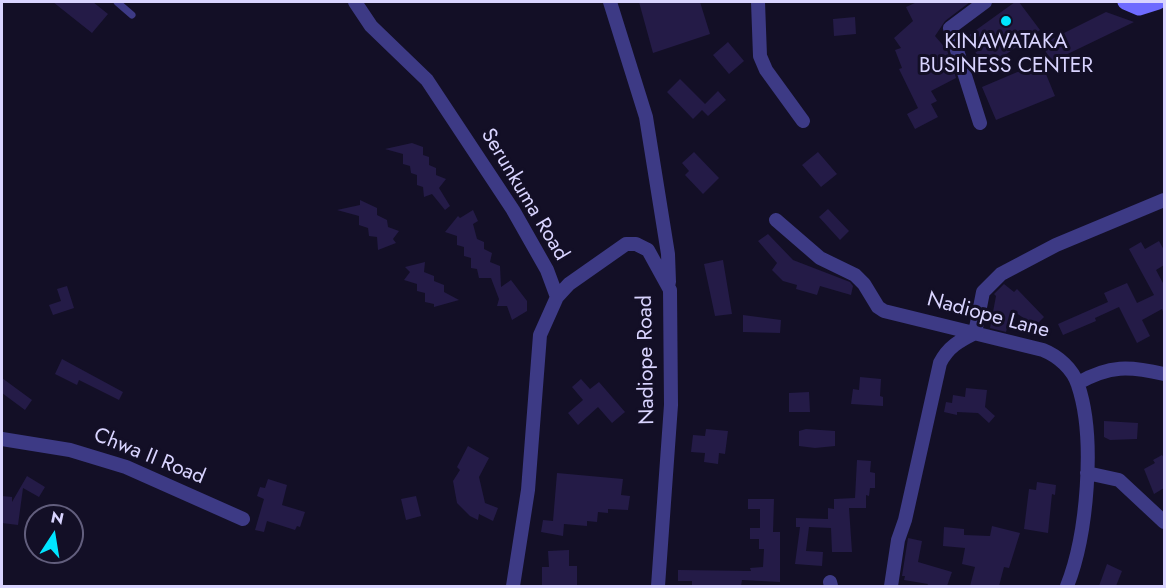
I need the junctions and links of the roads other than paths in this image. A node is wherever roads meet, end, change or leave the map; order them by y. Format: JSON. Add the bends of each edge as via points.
{"nodes":[{"id":1,"x":117,"y":2,"type":"edge"},
{"id":2,"x":355,"y":2,"type":"edge"},
{"id":3,"x":610,"y":2,"type":"edge"},
{"id":4,"x":758,"y":2,"type":"edge"},
{"id":5,"x":985,"y":2,"type":"edge"},
{"id":6,"x":1125,"y":2,"type":"edge"},
{"id":7,"x":1161,"y":2,"type":"edge"},
{"id":8,"x":132,"y":15,"type":"dead end"},
{"id":9,"x":803,"y":121,"type":"dead end"},
{"id":10,"x":980,"y":123,"type":"dead end"},
{"id":11,"x":1164,"y":200,"type":"edge"},
{"id":12,"x":776,"y":220,"type":"dead end"},
{"id":13,"x":670,"y":290,"type":"junction"},
{"id":14,"x":557,"y":297,"type":"junction"},
{"id":15,"x":975,"y":333,"type":"junction"},
{"id":16,"x":1164,"y":374,"type":"edge"},
{"id":17,"x":1078,"y":383,"type":"junction"},
{"id":18,"x":2,"y":439,"type":"edge"},
{"id":19,"x":1087,"y":473,"type":"junction"},
{"id":20,"x":243,"y":519,"type":"dead end"},
{"id":21,"x":1164,"y":522,"type":"edge"},
{"id":22,"x":513,"y":586,"type":"edge"},
{"id":23,"x":658,"y":586,"type":"edge"},
{"id":24,"x":891,"y":586,"type":"edge"},
{"id":25,"x":1067,"y":586,"type":"edge"}],
"edges":[{"from":1,"to":8,"type":"lane"},
{"from":2,"to":14,"type":"street","name":"Serunkuma Road","via":[[371,26],[427,80],[513,210],[547,270]]},
{"from":3,"to":13,"type":"street","via":[[646,117]]},
{"from":4,"to":9,"type":"street","via":[[760,56]]},
{"from":5,"to":10,"type":"street","via":[[950,28]]},
{"from":6,"to":7,"type":"street","via":[[1139,8]]},
{"from":11,"to":15,"type":"street","via":[[1056,245],[1001,274],[983,292]]},
{"from":12,"to":15,"type":"street","name":"Nadiope Lane","via":[[820,258],[855,275],[884,311]]},
{"from":13,"to":14,"type":"street","name":"Nadiope Road","via":[[648,249],[626,244]]},
{"from":13,"to":23,"type":"street","name":"Nadiope Road","via":[[671,405]]},
{"from":14,"to":22,"type":"street","via":[[540,335],[528,490]]},
{"from":15,"to":17,"type":"street","name":"Nadiope Lane","via":[[1053,354]]},
{"from":15,"to":24,"type":"street","via":[[954,344],[940,363],[898,540]]},
{"from":16,"to":17,"type":"street","via":[[1120,368]]},
{"from":17,"to":19,"type":"street"},
{"from":18,"to":20,"type":"street","name":"Chwa II Road","via":[[70,450],[126,467]]},
{"from":19,"to":21,"type":"street","via":[[1119,480]]},
{"from":19,"to":25,"type":"street","via":[[1082,541]]}]}
